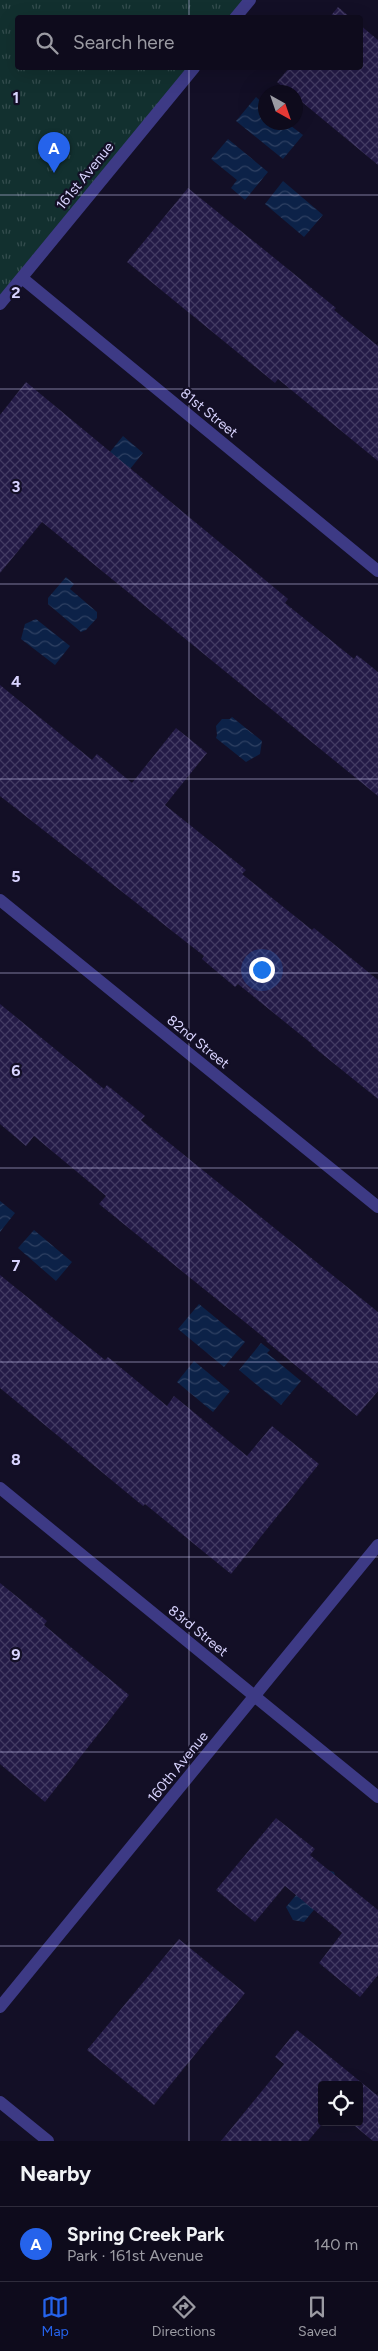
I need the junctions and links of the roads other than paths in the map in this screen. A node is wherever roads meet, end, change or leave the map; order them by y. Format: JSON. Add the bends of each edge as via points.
{"nodes":[{"id":1,"x":250,"y":0,"type":"edge"},
{"id":2,"x":238,"y":15,"type":"edge"},
{"id":3,"x":192,"y":70,"type":"edge"},
{"id":4,"x":22,"y":278,"type":"junction"},
{"id":5,"x":0,"y":304,"type":"edge"},
{"id":6,"x":378,"y":571,"type":"edge"},
{"id":7,"x":0,"y":900,"type":"edge"},
{"id":8,"x":378,"y":1207,"type":"edge"},
{"id":9,"x":0,"y":1488,"type":"edge"},
{"id":10,"x":378,"y":1545,"type":"edge"},
{"id":11,"x":255,"y":1696,"type":"junction"},
{"id":12,"x":378,"y":1797,"type":"edge"},
{"id":13,"x":0,"y":2007,"type":"edge"},
{"id":14,"x":0,"y":2102,"type":"edge"},
{"id":15,"x":48,"y":2141,"type":"edge"}],
"edges":[{"from":1,"to":2,"type":"street"},
{"from":3,"to":4,"type":"street","name":"161st Avenue"},
{"from":4,"to":5,"type":"street","name":"161st Avenue"},
{"from":4,"to":6,"type":"street","name":"81st Street"},
{"from":7,"to":8,"type":"street","name":"82nd Street"},
{"from":9,"to":11,"type":"street","name":"83rd Street"},
{"from":10,"to":11,"type":"street","name":"160th Avenue"},
{"from":11,"to":12,"type":"street","name":"83rd Street"},
{"from":11,"to":13,"type":"street","name":"160th Avenue"},
{"from":14,"to":15,"type":"street"}]}
